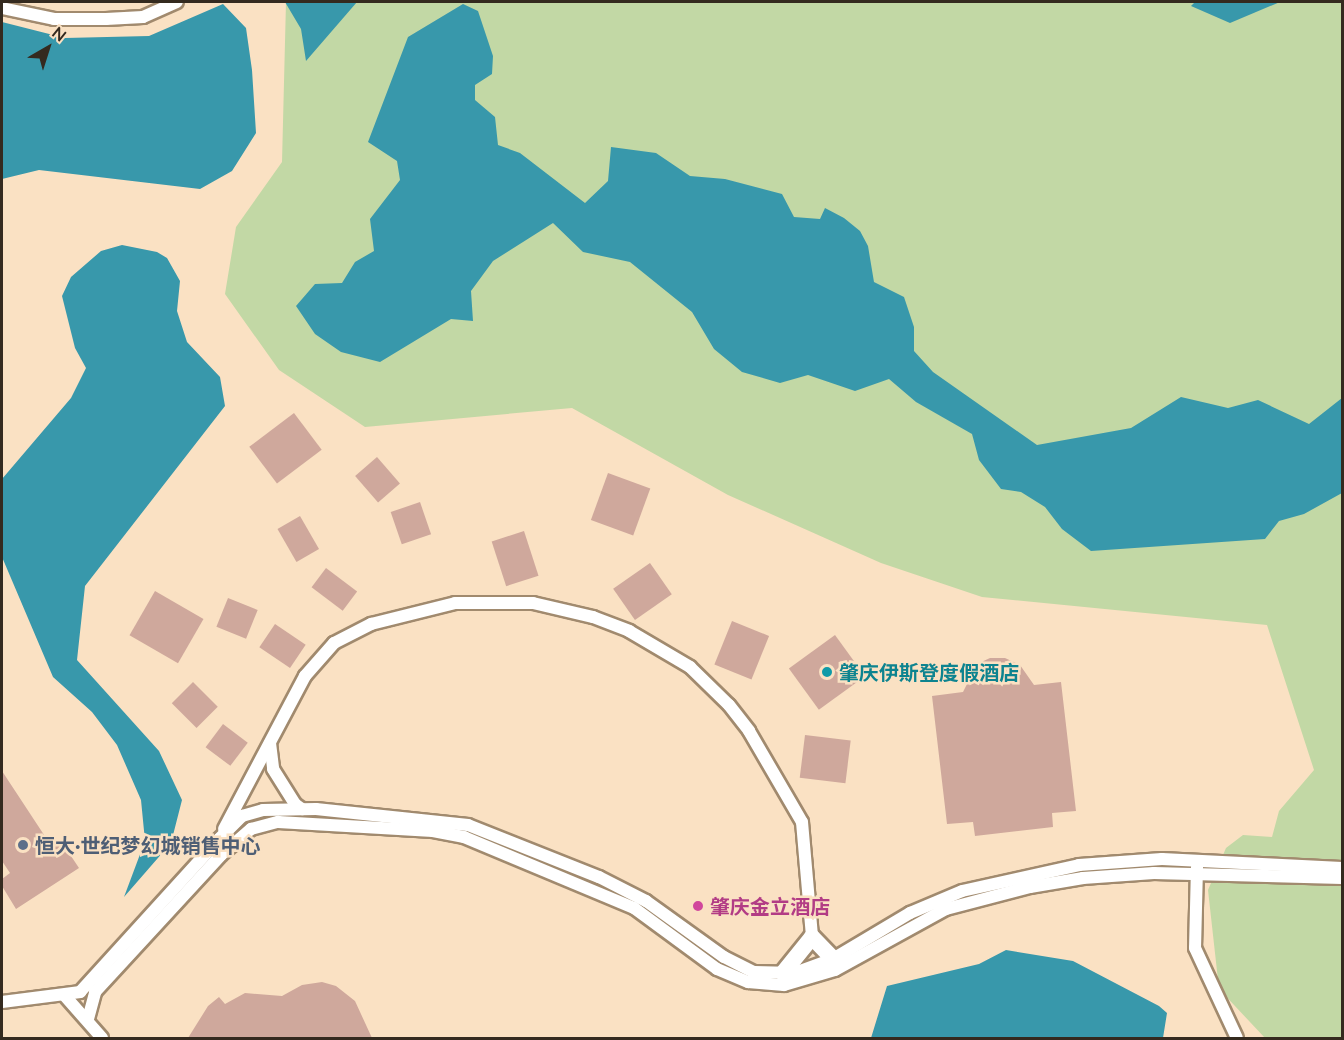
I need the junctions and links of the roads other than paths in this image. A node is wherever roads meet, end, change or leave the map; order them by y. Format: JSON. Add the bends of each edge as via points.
{"nodes":[{"id":1,"x":177,"y":2,"type":"edge"},
{"id":2,"x":2,"y":8,"type":"edge"},
{"id":3,"x":270,"y":743,"type":"junction"},
{"id":4,"x":302,"y":809,"type":"junction"},
{"id":5,"x":219,"y":839,"type":"junction"},
{"id":6,"x":1197,"y":860,"type":"junction"},
{"id":7,"x":1342,"y":868,"type":"edge"},
{"id":8,"x":1196,"y":873,"type":"junction"},
{"id":9,"x":1342,"y":878,"type":"edge"},
{"id":10,"x":812,"y":937,"type":"junction"},
{"id":11,"x":833,"y":959,"type":"junction"},
{"id":12,"x":783,"y":973,"type":"junction"},
{"id":13,"x":65,"y":996,"type":"junction"},
{"id":14,"x":2,"y":1002,"type":"edge"},
{"id":15,"x":88,"y":1019,"type":"junction"},
{"id":16,"x":102,"y":1038,"type":"edge"},
{"id":17,"x":1237,"y":1038,"type":"edge"}],
"edges":[{"from":1,"to":2,"type":"street","via":[[143,17],[106,19],[54,19]]},
{"from":3,"to":4,"type":"street","via":[[273,769]]},
{"from":3,"to":5,"type":"street"},
{"from":3,"to":10,"type":"street","via":[[305,675],[334,643],[371,624],[455,603],[500,601],[533,603],[592,617],[630,631],[690,667],[749,731],[802,822]]},
{"from":4,"to":5,"type":"street","via":[[263,810],[242,816]]},
{"from":4,"to":12,"type":"street","via":[[468,825],[599,877],[646,901],[724,957],[754,972]]},
{"from":5,"to":13,"type":"street","via":[[80,992]]},
{"from":6,"to":7,"type":"street"},
{"from":6,"to":8,"type":"street"},
{"from":6,"to":11,"type":"street","via":[[1079,865],[1006,879],[910,913]]},
{"from":8,"to":9,"type":"street"},
{"from":8,"to":15,"type":"street","via":[[1083,878],[983,897],[907,927],[835,970],[784,985],[748,982],[717,969],[634,908],[464,837],[433,831],[278,822],[251,829],[221,855],[95,992]]},
{"from":8,"to":17,"type":"street","via":[[1195,948]]},
{"from":10,"to":11,"type":"street"},
{"from":10,"to":12,"type":"street"},
{"from":11,"to":12,"type":"street","via":[[795,973]]},
{"from":13,"to":14,"type":"street"},
{"from":13,"to":15,"type":"street"},
{"from":15,"to":16,"type":"street"}]}
